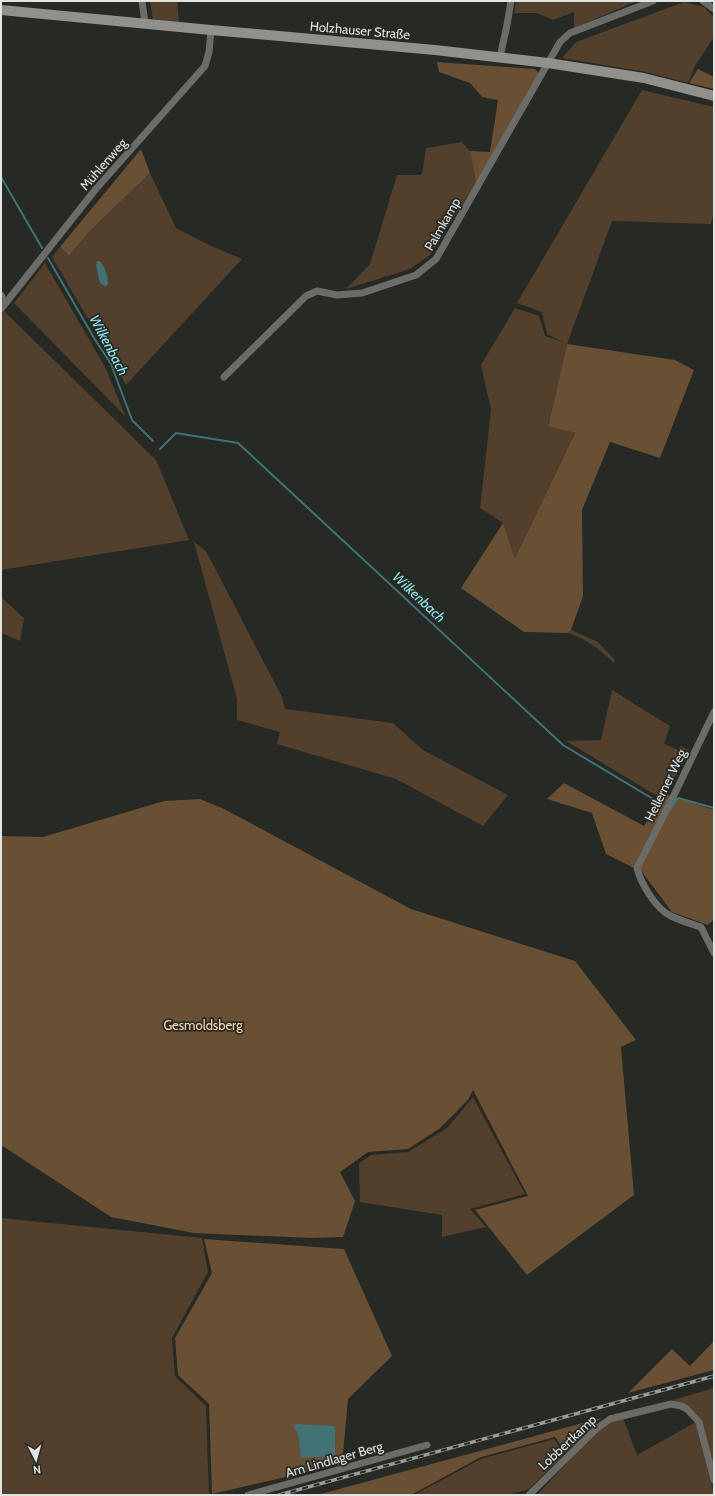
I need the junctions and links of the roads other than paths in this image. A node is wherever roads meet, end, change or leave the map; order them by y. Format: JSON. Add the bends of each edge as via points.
{"nodes":[{"id":1,"x":142,"y":1,"type":"edge"},
{"id":2,"x":510,"y":1,"type":"edge"},
{"id":3,"x":653,"y":1,"type":"edge"},
{"id":4,"x":703,"y":1,"type":"edge"},
{"id":5,"x":714,"y":9,"type":"edge"},
{"id":6,"x":1,"y":10,"type":"edge"},
{"id":7,"x":145,"y":23,"type":"junction"},
{"id":8,"x":211,"y":30,"type":"junction"},
{"id":9,"x":500,"y":57,"type":"junction"},
{"id":10,"x":548,"y":63,"type":"junction"},
{"id":11,"x":714,"y":96,"type":"edge"},
{"id":12,"x":1,"y":295,"type":"edge"},
{"id":13,"x":3,"y":306,"type":"edge"},
{"id":14,"x":224,"y":377,"type":"dead end"},
{"id":15,"x":714,"y":712,"type":"edge"},
{"id":16,"x":714,"y":953,"type":"edge"},
{"id":17,"x":427,"y":1445,"type":"dead end"},
{"id":18,"x":714,"y":1480,"type":"edge"},
{"id":19,"x":530,"y":1494,"type":"edge"},
{"id":20,"x":248,"y":1495,"type":"edge"},
{"id":21,"x":524,"y":1495,"type":"edge"}],
"edges":[{"from":1,"to":7,"type":"street"},
{"from":2,"to":9,"type":"street"},
{"from":3,"to":10,"type":"street","name":"Palmkamp","via":[[570,33],[560,42]]},
{"from":4,"to":5,"type":"street"},
{"from":6,"to":7,"type":"street","name":"Holzhauser Straße"},
{"from":7,"to":8,"type":"street","name":"Holzhauser Straße"},
{"from":8,"to":9,"type":"street","name":"Holzhauser Straße"},
{"from":8,"to":13,"type":"street","name":"Mühlenweg","via":[[205,66],[95,190]]},
{"from":9,"to":10,"type":"street","name":"Holzhauser Straße"},
{"from":10,"to":11,"type":"street","name":"Holzhauser Straße","via":[[644,78]]},
{"from":10,"to":14,"type":"street","name":"Palmkamp","via":[[436,259],[416,274],[362,293],[337,295],[317,291],[306,296]]},
{"from":12,"to":13,"type":"street"},
{"from":15,"to":16,"type":"street","name":"Hellerner Weg","via":[[637,868],[649,894],[664,911],[701,927]]},
{"from":17,"to":20,"type":"street","name":"Am Lindlager Berg"},
{"from":18,"to":19,"type":"street","name":"Lobbertkamp","via":[[699,1422],[687,1409],[672,1404],[610,1419],[596,1429]]},
{"from":19,"to":21,"type":"street","name":"Lobbertkamp"}]}
